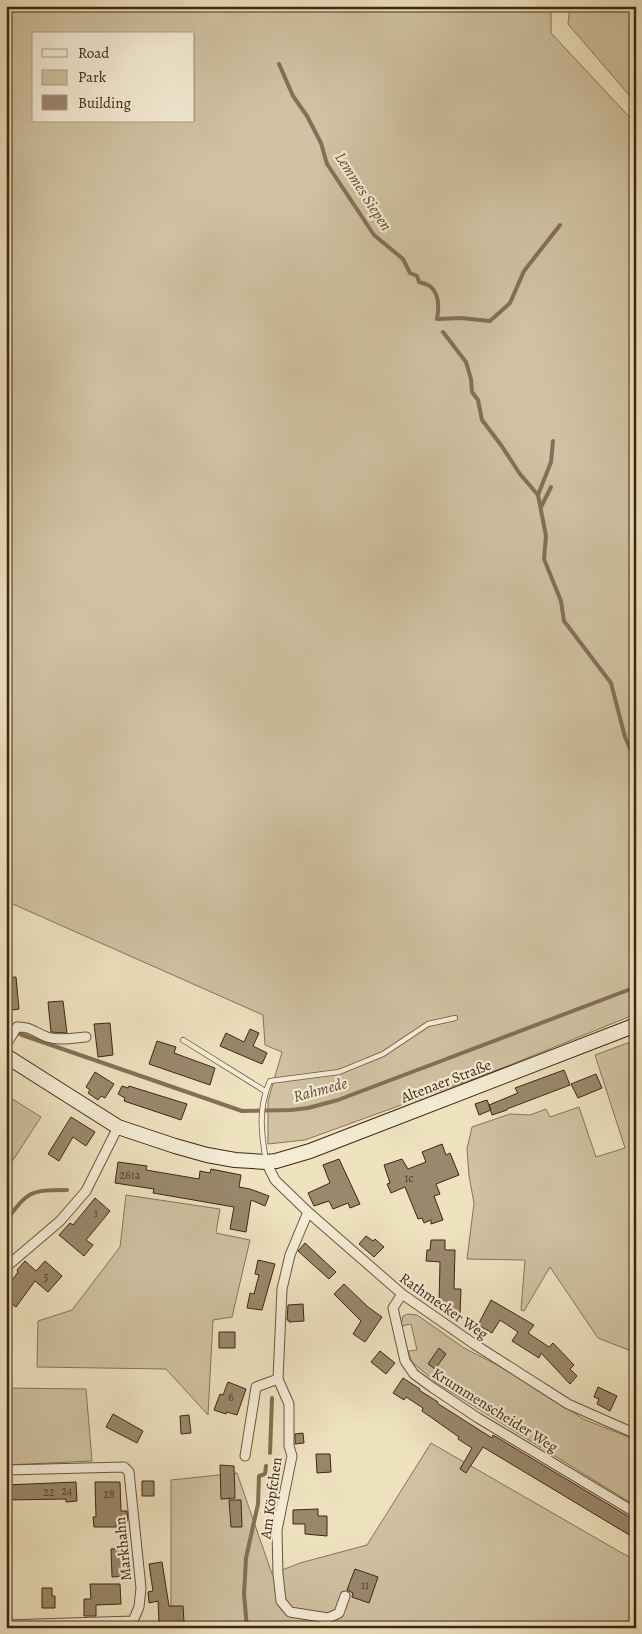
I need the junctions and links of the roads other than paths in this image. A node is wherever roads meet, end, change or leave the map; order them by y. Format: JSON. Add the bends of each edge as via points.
{"nodes":[{"id":1,"x":455,"y":1018,"type":"dead end"},
{"id":2,"x":636,"y":1025,"type":"edge"},
{"id":3,"x":86,"y":1037,"type":"dead end"},
{"id":4,"x":183,"y":1040,"type":"dead end"},
{"id":5,"x":6,"y":1045,"type":"edge"},
{"id":6,"x":6,"y":1056,"type":"edge"},
{"id":7,"x":266,"y":1091,"type":"junction"},
{"id":8,"x":118,"y":1127,"type":"junction"},
{"id":9,"x":266,"y":1162,"type":"junction"},
{"id":10,"x":308,"y":1212,"type":"junction"},
{"id":11,"x":6,"y":1267,"type":"edge"},
{"id":12,"x":402,"y":1294,"type":"junction"},
{"id":13,"x":278,"y":1379,"type":"junction"},
{"id":14,"x":636,"y":1434,"type":"edge"},
{"id":15,"x":245,"y":1456,"type":"dead end"},
{"id":16,"x":6,"y":1470,"type":"edge"},
{"id":17,"x":636,"y":1513,"type":"edge"},
{"id":18,"x":345,"y":1596,"type":"dead end"},
{"id":19,"x":6,"y":1625,"type":"edge"}],
"edges":[{"from":1,"to":7,"type":"lane","via":[[428,1024],[384,1054],[338,1072],[270,1080]]},
{"from":2,"to":9,"type":"main road","name":"Altenaer Straße","via":[[310,1150]]},
{"from":3,"to":5,"type":"street","via":[[48,1038],[24,1026],[17,1027]]},
{"from":4,"to":7,"type":"lane"},
{"from":6,"to":8,"type":"main road","name":"Altenaer Straße"},
{"from":7,"to":9,"type":"lane","via":[[261,1113]]},
{"from":8,"to":9,"type":"main road","name":"Altenaer Straße","via":[[207,1155]]},
{"from":8,"to":11,"type":"street","via":[[86,1191],[60,1221]]},
{"from":9,"to":10,"type":"street","name":"Rathmecker Weg","via":[[275,1180]]},
{"from":10,"to":12,"type":"street","name":"Rathmecker Weg"},
{"from":10,"to":13,"type":"street","name":"Am Köpfchen","via":[[290,1254],[282,1289]]},
{"from":12,"to":14,"type":"street","name":"Rathmecker Weg","via":[[568,1404]]},
{"from":12,"to":17,"type":"street","name":"Krummenscheider Weg","via":[[393,1308],[405,1361],[414,1374],[478,1418]]},
{"from":13,"to":15,"type":"street","name":"Am Köpfchen","via":[[256,1386]]},
{"from":13,"to":18,"type":"street","name":"Am Köpfchen","via":[[289,1404],[292,1456],[277,1530],[281,1601],[290,1612],[328,1618],[339,1613]]},
{"from":16,"to":19,"type":"street","name":"Markhahn","via":[[124,1466],[129,1472],[141,1588],[133,1621]]}]}
